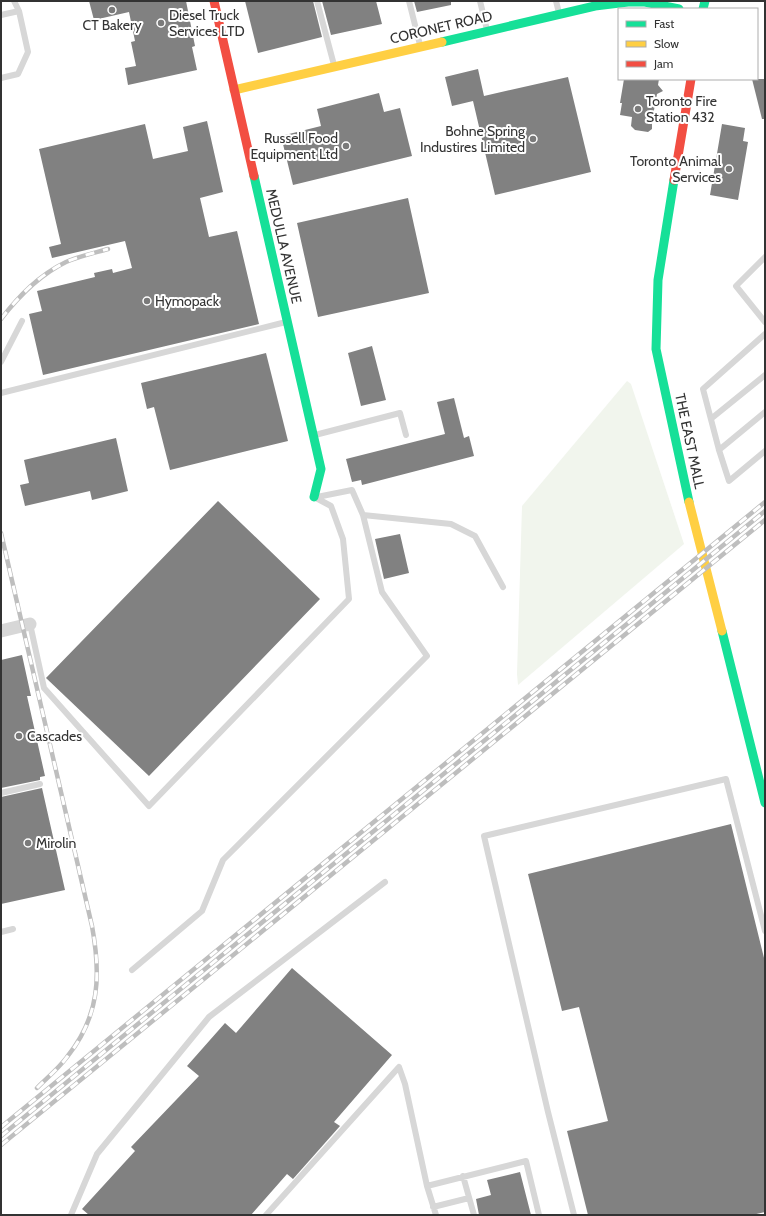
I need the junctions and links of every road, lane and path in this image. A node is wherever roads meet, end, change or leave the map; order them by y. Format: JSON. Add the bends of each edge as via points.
{"nodes":[{"id":1,"x":14,"y":1,"type":"edge"},
{"id":2,"x":214,"y":1,"type":"edge"},
{"id":3,"x":317,"y":1,"type":"edge"},
{"id":4,"x":409,"y":1,"type":"edge"},
{"id":5,"x":480,"y":1,"type":"edge"},
{"id":6,"x":556,"y":1,"type":"edge"},
{"id":7,"x":674,"y":8,"type":"edge"},
{"id":8,"x":19,"y":10,"type":"junction"},
{"id":9,"x":1,"y":15,"type":"edge"},
{"id":10,"x":560,"y":15,"type":"junction"},
{"id":11,"x":488,"y":31,"type":"junction"},
{"id":12,"x":421,"y":46,"type":"junction"},
{"id":13,"x":334,"y":67,"type":"junction"},
{"id":14,"x":1,"y":78,"type":"edge"},
{"id":15,"x":692,"y":80,"type":"edge"},
{"id":16,"x":234,"y":90,"type":"junction"},
{"id":17,"x":765,"y":257,"type":"edge"},
{"id":18,"x":22,"y":321,"type":"dead end"},
{"id":19,"x":287,"y":322,"type":"junction"},
{"id":20,"x":765,"y":322,"type":"edge"},
{"id":21,"x":765,"y":334,"type":"edge"},
{"id":22,"x":1,"y":362,"type":"edge"},
{"id":23,"x":765,"y":375,"type":"edge"},
{"id":24,"x":1,"y":393,"type":"edge"},
{"id":25,"x":765,"y":412,"type":"edge"},
{"id":26,"x":712,"y":418,"type":"junction"},
{"id":27,"x":313,"y":435,"type":"junction"},
{"id":28,"x":406,"y":435,"type":"dead end"},
{"id":29,"x":719,"y":450,"type":"junction"},
{"id":30,"x":765,"y":451,"type":"edge"},
{"id":31,"x":314,"y":497,"type":"junction"},
{"id":32,"x":363,"y":514,"type":"junction"},
{"id":33,"x":503,"y":587,"type":"dead end"},
{"id":34,"x":30,"y":624,"type":"joint"},
{"id":35,"x":1,"y":631,"type":"edge"},
{"id":36,"x":40,"y":784,"type":"dead end"},
{"id":37,"x":1,"y":793,"type":"edge"},
{"id":38,"x":765,"y":803,"type":"edge"},
{"id":39,"x":385,"y":882,"type":"dead end"},
{"id":40,"x":12,"y":929,"type":"dead end"},
{"id":41,"x":765,"y":931,"type":"edge"},
{"id":42,"x":1,"y":932,"type":"edge"},
{"id":43,"x":132,"y":970,"type":"dead end"},
{"id":44,"x":463,"y":1176,"type":"junction"},
{"id":45,"x":428,"y":1186,"type":"junction"},
{"id":46,"x":470,"y":1198,"type":"junction"},
{"id":47,"x":433,"y":1207,"type":"junction"},
{"id":48,"x":71,"y":1215,"type":"edge"},
{"id":49,"x":266,"y":1215,"type":"edge"},
{"id":50,"x":436,"y":1215,"type":"edge"},
{"id":51,"x":474,"y":1215,"type":"edge"},
{"id":52,"x":539,"y":1215,"type":"edge"},
{"id":53,"x":574,"y":1215,"type":"edge"}],
"edges":[{"from":1,"to":8,"type":"lane"},
{"from":2,"to":16,"type":"street","name":"MEDULLA AVENUE"},
{"from":3,"to":13,"type":"lane"},
{"from":4,"to":12,"type":"lane"},
{"from":5,"to":11,"type":"lane"},
{"from":6,"to":10,"type":"lane"},
{"from":7,"to":10,"type":"street","name":"CORONET ROAD","via":[[645,2],[628,2]]},
{"from":8,"to":9,"type":"lane"},
{"from":8,"to":14,"type":"lane","via":[[28,52],[18,74]]},
{"from":10,"to":11,"type":"street","name":"CORONET ROAD"},
{"from":11,"to":12,"type":"street","name":"CORONET ROAD"},
{"from":12,"to":13,"type":"street","name":"CORONET ROAD"},
{"from":13,"to":16,"type":"street","name":"CORONET ROAD"},
{"from":15,"to":38,"type":"street","name":"THE EAST MALL","via":[[658,280],[656,349],[690,505]]},
{"from":16,"to":19,"type":"street","name":"MEDULLA AVENUE"},
{"from":17,"to":20,"type":"lane","via":[[736,286]]},
{"from":18,"to":22,"type":"lane"},
{"from":19,"to":24,"type":"lane"},
{"from":19,"to":27,"type":"street","name":"MEDULLA AVENUE"},
{"from":21,"to":26,"type":"lane","via":[[704,389]]},
{"from":23,"to":26,"type":"lane"},
{"from":25,"to":29,"type":"lane"},
{"from":26,"to":29,"type":"lane"},
{"from":27,"to":28,"type":"lane","via":[[400,413]]},
{"from":27,"to":31,"type":"street","name":"MEDULLA AVENUE","via":[[321,469]]},
{"from":29,"to":30,"type":"lane","via":[[729,481]]},
{"from":31,"to":32,"type":"lane","via":[[352,490]]},
{"from":31,"to":34,"type":"lane","via":[[331,506],[343,539],[349,599],[149,806],[44,688]]},
{"from":32,"to":33,"type":"lane","via":[[451,524],[475,536]]},
{"from":32,"to":43,"type":"lane","via":[[382,592],[427,656],[224,860],[202,911]]},
{"from":34,"to":35,"type":"street"},
{"from":36,"to":37,"type":"lane"},
{"from":39,"to":48,"type":"lane","via":[[209,1017],[97,1154]]},
{"from":40,"to":42,"type":"lane"},
{"from":41,"to":53,"type":"lane","via":[[726,779],[484,836]]},
{"from":44,"to":45,"type":"lane"},
{"from":44,"to":46,"type":"lane"},
{"from":44,"to":52,"type":"lane","via":[[526,1161]]},
{"from":45,"to":47,"type":"lane"},
{"from":45,"to":49,"type":"lane","via":[[399,1067]]},
{"from":46,"to":47,"type":"lane"},
{"from":46,"to":51,"type":"lane"},
{"from":47,"to":50,"type":"lane"}]}
